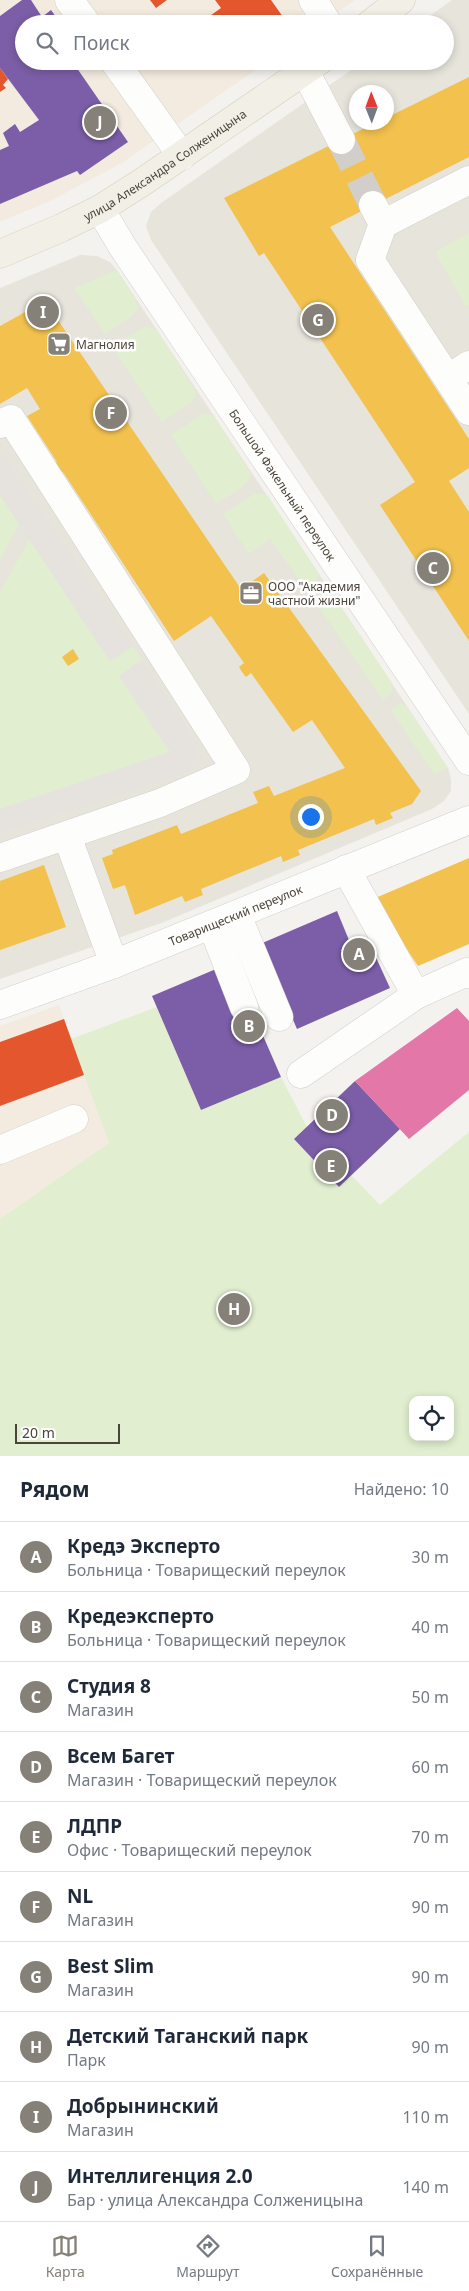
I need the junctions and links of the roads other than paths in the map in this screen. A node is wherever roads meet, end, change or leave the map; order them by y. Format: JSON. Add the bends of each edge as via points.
{"nodes":[{"id":1,"x":69,"y":0,"type":"edge"},
{"id":2,"x":313,"y":0,"type":"edge"},
{"id":3,"x":401,"y":0,"type":"edge"},
{"id":4,"x":80,"y":15,"type":"edge"},
{"id":5,"x":322,"y":15,"type":"edge"},
{"id":6,"x":382,"y":15,"type":"edge"},
{"id":7,"x":120,"y":70,"type":"edge"},
{"id":8,"x":306,"y":70,"type":"edge"},
{"id":9,"x":314,"y":70,"type":"edge"},
{"id":10,"x":341,"y":140,"type":"tunnel mouth"},
{"id":11,"x":182,"y":156,"type":"junction"},
{"id":12,"x":469,"y":180,"type":"edge"},
{"id":13,"x":100,"y":209,"type":"junction"},
{"id":14,"x":0,"y":254,"type":"edge"},
{"id":15,"x":459,"y":372,"type":"edge"},
{"id":16,"x":469,"y":410,"type":"edge"},
{"id":17,"x":0,"y":424,"type":"edge"},
{"id":18,"x":469,"y":761,"type":"edge"},
{"id":19,"x":469,"y":820,"type":"edge"},
{"id":20,"x":67,"y":836,"type":"junction"},
{"id":21,"x":0,"y":858,"type":"edge"},
{"id":22,"x":346,"y":869,"type":"junction"},
{"id":23,"x":224,"y":920,"type":"junction"},
{"id":24,"x":114,"y":964,"type":"junction"},
{"id":25,"x":469,"y":974,"type":"edge"},
{"id":26,"x":416,"y":995,"type":"junction"},
{"id":27,"x":0,"y":1005,"type":"edge"},
{"id":28,"x":244,"y":1007,"type":"dead end"},
{"id":29,"x":280,"y":1017,"type":"dead end"},
{"id":30,"x":301,"y":1074,"type":"dead end"},
{"id":31,"x":74,"y":1119,"type":"dead end"},
{"id":32,"x":0,"y":1150,"type":"edge"}],
"edges":[{"from":1,"to":4,"type":"street"},
{"from":2,"to":5,"type":"street"},
{"from":3,"to":6,"type":"main road"},
{"from":7,"to":11,"type":"street"},
{"from":8,"to":11,"type":"main road","name":"улица Александра Солженицына"},
{"from":9,"to":10,"type":"street"},
{"from":11,"to":13,"type":"main road","name":"улица Александра Солженицына"},
{"from":12,"to":15,"type":"street","via":[[378,215],[370,260]]},
{"from":13,"to":14,"type":"main road","name":"улица Александра Солженицына"},
{"from":13,"to":18,"type":"street","name":"Большой Факельный переулок"},
{"from":15,"to":16,"type":"street"},
{"from":17,"to":20,"type":"street","via":[[11,418],[236,770],[160,803]]},
{"from":19,"to":22,"type":"street","name":"Товарищеский переулок"},
{"from":20,"to":21,"type":"street"},
{"from":20,"to":24,"type":"street"},
{"from":22,"to":23,"type":"street","name":"Товарищеский переулок"},
{"from":22,"to":26,"type":"street"},
{"from":23,"to":24,"type":"street","name":"Товарищеский переулок"},
{"from":23,"to":28,"type":"street"},
{"from":23,"to":29,"type":"street"},
{"from":24,"to":27,"type":"street","name":"Товарищеский переулок"},
{"from":25,"to":26,"type":"street","via":[[467,972]]},
{"from":26,"to":30,"type":"street"},
{"from":31,"to":32,"type":"street"}]}
